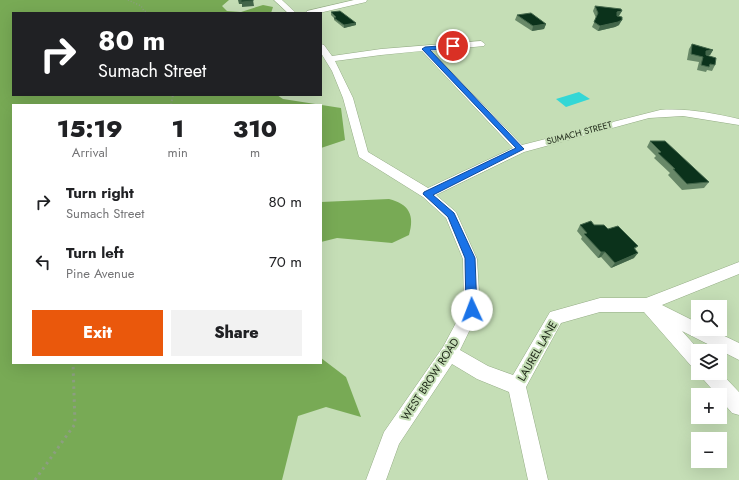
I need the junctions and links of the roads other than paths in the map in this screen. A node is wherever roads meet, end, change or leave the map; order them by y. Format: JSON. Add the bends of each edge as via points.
{"nodes":[{"id":1,"x":278,"y":0,"type":"edge"},
{"id":2,"x":363,"y":0,"type":"edge"},
{"id":3,"x":291,"y":12,"type":"edge"},
{"id":4,"x":314,"y":12,"type":"edge"},
{"id":5,"x":481,"y":44,"type":"dead end"},
{"id":6,"x":322,"y":48,"type":"edge"},
{"id":7,"x":425,"y":49,"type":"junction"},
{"id":8,"x":330,"y":59,"type":"junction"},
{"id":9,"x":739,"y":122,"type":"edge"},
{"id":10,"x":520,"y":149,"type":"junction"},
{"id":11,"x":427,"y":194,"type":"junction"},
{"id":12,"x":739,"y":268,"type":"edge"},
{"id":13,"x":646,"y":305,"type":"junction"},
{"id":14,"x":739,"y":352,"type":"edge"},
{"id":15,"x":449,"y":353,"type":"junction"},
{"id":16,"x":691,"y":353,"type":"edge"},
{"id":17,"x":715,"y":380,"type":"edge"},
{"id":18,"x":517,"y":386,"type":"junction"},
{"id":19,"x":739,"y":406,"type":"edge"},
{"id":20,"x":376,"y":480,"type":"edge"},
{"id":21,"x":538,"y":480,"type":"edge"}],
"edges":[{"from":1,"to":3,"type":"street"},
{"from":2,"to":4,"type":"street"},
{"from":5,"to":7,"type":"street"},
{"from":6,"to":8,"type":"street","name":"WEST BROW ROAD"},
{"from":7,"to":8,"type":"street"},
{"from":7,"to":10,"type":"street"},
{"from":8,"to":11,"type":"street","name":"WEST BROW ROAD","via":[[351,106],[363,154]]},
{"from":9,"to":10,"type":"street","name":"SUMACH STREET","via":[[679,112],[661,112]]},
{"from":10,"to":11,"type":"street","name":"SUMACH STREET"},
{"from":11,"to":15,"type":"street","name":"WEST BROW ROAD","via":[[451,215],[470,258],[472,310]]},
{"from":12,"to":13,"type":"street"},
{"from":13,"to":14,"type":"street"},
{"from":13,"to":16,"type":"street"},
{"from":13,"to":18,"type":"street","name":"LAUREL LANE","via":[[600,305],[556,317]]},
{"from":15,"to":18,"type":"street","via":[[483,373]]},
{"from":15,"to":20,"type":"street","name":"WEST BROW ROAD","via":[[391,439]]},
{"from":17,"to":19,"type":"street"},
{"from":18,"to":21,"type":"street"}]}
